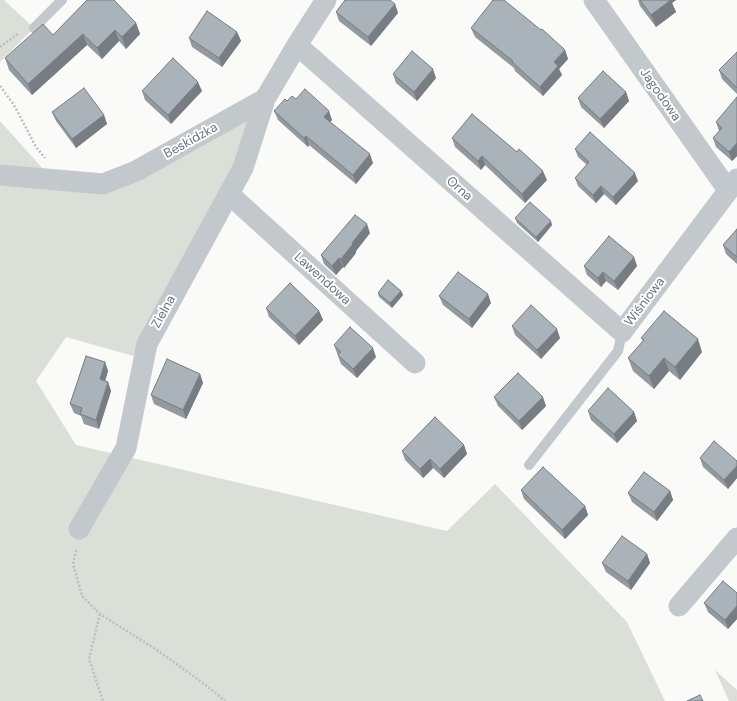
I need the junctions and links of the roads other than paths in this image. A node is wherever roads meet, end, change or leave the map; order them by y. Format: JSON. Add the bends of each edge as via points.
{"nodes":[{"id":1,"x":62,"y":0,"type":"edge"},
{"id":2,"x":326,"y":0,"type":"edge"},
{"id":3,"x":594,"y":0,"type":"edge"},
{"id":4,"x":34,"y":28,"type":"road end"},
{"id":5,"x":297,"y":45,"type":"junction"},
{"id":6,"x":266,"y":99,"type":"junction"},
{"id":7,"x":0,"y":175,"type":"edge"},
{"id":8,"x":732,"y":185,"type":"edge"},
{"id":9,"x":229,"y":194,"type":"junction"},
{"id":10,"x":622,"y":332,"type":"junction"},
{"id":11,"x":415,"y":363,"type":"dead end"},
{"id":12,"x":529,"y":465,"type":"dead end"},
{"id":13,"x":79,"y":529,"type":"road end"},
{"id":14,"x":737,"y":538,"type":"edge"},
{"id":15,"x":679,"y":606,"type":"dead end"}],
"edges":[{"from":1,"to":4,"type":"lane"},
{"from":2,"to":5,"type":"street"},
{"from":3,"to":8,"type":"street","name":"Jagodowa"},
{"from":5,"to":6,"type":"street"},
{"from":5,"to":10,"type":"street","name":"Orna"},
{"from":6,"to":7,"type":"street","name":"Beskidzka","via":[[136,171],[103,184]]},
{"from":6,"to":9,"type":"street","name":"Zielna","via":[[243,168]]},
{"from":8,"to":10,"type":"street","name":"Wiśniowa"},
{"from":9,"to":11,"type":"street","name":"Lawendowa"},
{"from":9,"to":13,"type":"street","name":"Zielna","via":[[147,344],[126,448]]},
{"from":10,"to":12,"type":"lane","name":"Wiśniowa","via":[[618,351]]},
{"from":14,"to":15,"type":"street"}]}
